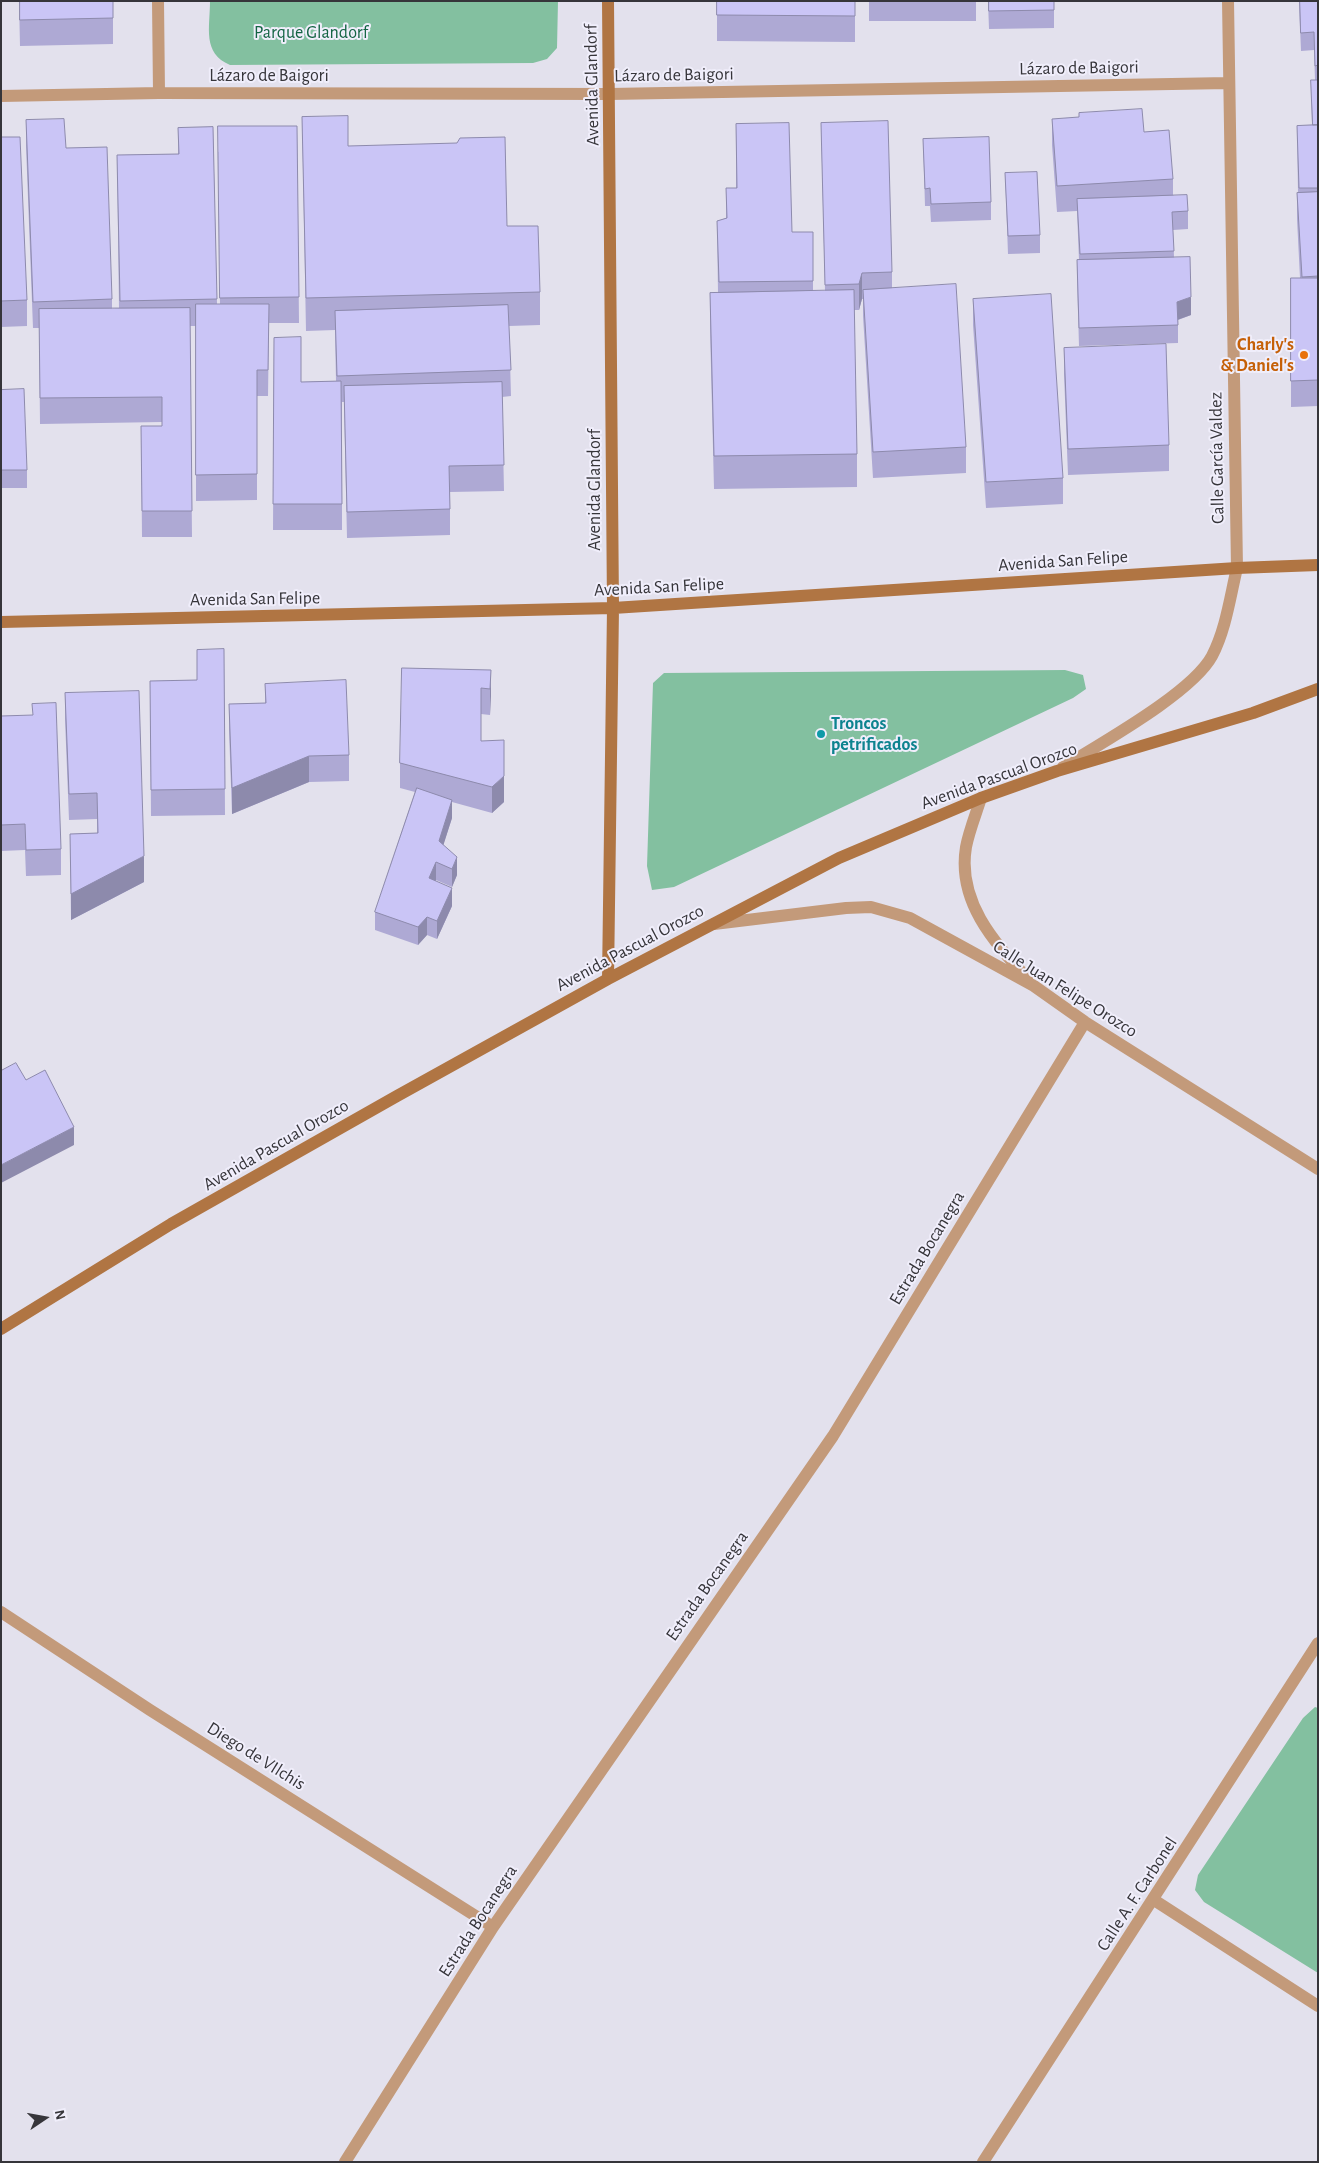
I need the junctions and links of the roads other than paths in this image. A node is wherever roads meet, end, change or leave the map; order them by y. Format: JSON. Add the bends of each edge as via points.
{"nodes":[{"id":1,"x":158,"y":1,"type":"edge"},
{"id":2,"x":608,"y":1,"type":"edge"},
{"id":3,"x":1228,"y":1,"type":"edge"},
{"id":4,"x":1228,"y":83,"type":"junction"},
{"id":5,"x":159,"y":93,"type":"junction"},
{"id":6,"x":610,"y":94,"type":"junction"},
{"id":7,"x":1,"y":96,"type":"edge"},
{"id":8,"x":1318,"y":565,"type":"edge"},
{"id":9,"x":1237,"y":568,"type":"junction"},
{"id":10,"x":613,"y":608,"type":"junction"},
{"id":11,"x":1,"y":622,"type":"edge"},
{"id":12,"x":1318,"y":689,"type":"edge"},
{"id":13,"x":1057,"y":771,"type":"junction"},
{"id":14,"x":981,"y":798,"type":"junction"},
{"id":15,"x":712,"y":924,"type":"junction"},
{"id":16,"x":608,"y":979,"type":"junction"},
{"id":17,"x":1034,"y":986,"type":"junction"},
{"id":18,"x":1085,"y":1022,"type":"junction"},
{"id":19,"x":1318,"y":1168,"type":"edge"},
{"id":20,"x":1,"y":1329,"type":"edge"},
{"id":21,"x":1,"y":1612,"type":"edge"},
{"id":22,"x":1316,"y":1650,"type":"edge"},
{"id":23,"x":1154,"y":1900,"type":"junction"},
{"id":24,"x":493,"y":1927,"type":"junction"},
{"id":25,"x":1318,"y":2006,"type":"edge"},
{"id":26,"x":344,"y":2162,"type":"edge"},
{"id":27,"x":983,"y":2162,"type":"edge"}],
"edges":[{"from":1,"to":5,"type":"street"},
{"from":2,"to":6,"type":"main road","name":"Avenida Glandorf"},
{"from":3,"to":4,"type":"street","name":"Calle García Valdez"},
{"from":4,"to":6,"type":"street","name":"Lázaro de Baigori"},
{"from":4,"to":9,"type":"street","name":"Calle García Valdez"},
{"from":5,"to":6,"type":"street","name":"Lázaro de Baigori"},
{"from":5,"to":7,"type":"street","name":"Lázaro de Baigori"},
{"from":6,"to":10,"type":"main road","name":"Avenida Glandorf"},
{"from":8,"to":9,"type":"main road","name":"Avenida San Felipe"},
{"from":9,"to":10,"type":"main road","name":"Avenida San Felipe"},
{"from":9,"to":13,"type":"street","name":"Calle García Valdez","via":[[1222,633],[1212,657],[1192,680]]},
{"from":10,"to":11,"type":"main road","name":"Avenida San Felipe"},
{"from":10,"to":16,"type":"main road","name":"Avenida Glandorf"},
{"from":12,"to":13,"type":"main road","name":"Avenida Pascual Orozco","via":[[1254,713]]},
{"from":13,"to":14,"type":"main road","name":"Avenida Pascual Orozco"},
{"from":14,"to":15,"type":"main road","name":"Avenida Pascual Orozco","via":[[839,858]]},
{"from":14,"to":17,"type":"street","via":[[966,846],[968,896],[994,941]]},
{"from":15,"to":16,"type":"main road","name":"Avenida Pascual Orozco"},
{"from":15,"to":17,"type":"street","name":"Calle Juan Felipe Orozco","via":[[871,907],[910,918]]},
{"from":16,"to":20,"type":"main road","name":"Avenida Pascual Orozco","via":[[171,1224]]},
{"from":17,"to":18,"type":"street","name":"Calle Juan Felipe Orozco"},
{"from":18,"to":19,"type":"street","name":"Calle Juan Felipe Orozco"},
{"from":18,"to":24,"type":"street","name":"Estrada Bocanegra","via":[[833,1436]]},
{"from":21,"to":24,"type":"street","name":"Diego de VIlchis"},
{"from":22,"to":23,"type":"street","name":"Calle A. F. Carbonel"},
{"from":23,"to":25,"type":"street"},
{"from":23,"to":27,"type":"street","name":"Calle A. F. Carbonel"},
{"from":24,"to":26,"type":"street","name":"Estrada Bocanegra"}]}
